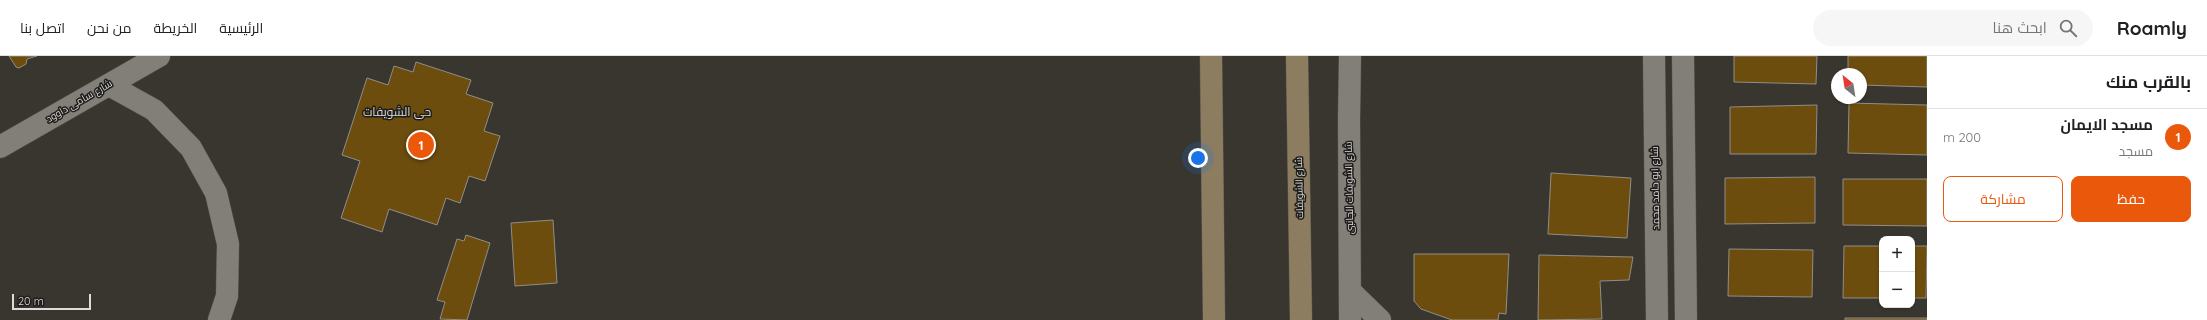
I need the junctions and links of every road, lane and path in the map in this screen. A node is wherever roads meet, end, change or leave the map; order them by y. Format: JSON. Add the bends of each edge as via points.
{"nodes":[{"id":1,"x":159,"y":56,"type":"edge"},
{"id":2,"x":1210,"y":56,"type":"edge"},
{"id":3,"x":1297,"y":56,"type":"edge"},
{"id":4,"x":1350,"y":56,"type":"edge"},
{"id":5,"x":1654,"y":56,"type":"edge"},
{"id":6,"x":1683,"y":56,"type":"edge"},
{"id":7,"x":109,"y":85,"type":"junction"},
{"id":8,"x":0,"y":147,"type":"edge"},
{"id":9,"x":1350,"y":291,"type":"junction"},
{"id":10,"x":227,"y":296,"type":"junction"},
{"id":11,"x":219,"y":320,"type":"edge"},
{"id":12,"x":230,"y":320,"type":"edge"},
{"id":13,"x":1214,"y":320,"type":"edge"},
{"id":14,"x":1301,"y":320,"type":"edge"},
{"id":15,"x":1350,"y":320,"type":"edge"},
{"id":16,"x":1380,"y":320,"type":"edge"},
{"id":17,"x":1657,"y":320,"type":"edge"},
{"id":18,"x":1686,"y":320,"type":"edge"}],
"edges":[{"from":1,"to":7,"type":"street","name":"شارع سامى داوود"},
{"from":2,"to":13,"type":"main road"},
{"from":3,"to":14,"type":"main road","name":"شارع الشويفات"},
{"from":4,"to":9,"type":"street","name":"شارع الشويفات الجانبى"},
{"from":5,"to":17,"type":"street","name":"شارع ابو حامد محمد"},
{"from":6,"to":18,"type":"street"},
{"from":7,"to":8,"type":"street","name":"شارع سامى داوود"},
{"from":7,"to":10,"type":"street","via":[[154,110],[191,148],[206,173],[216,193],[228,244]]},
{"from":9,"to":15,"type":"street","name":"شارع الشويفات الجانبى"},
{"from":9,"to":16,"type":"street"},
{"from":10,"to":11,"type":"street"},
{"from":10,"to":12,"type":"street"}]}
